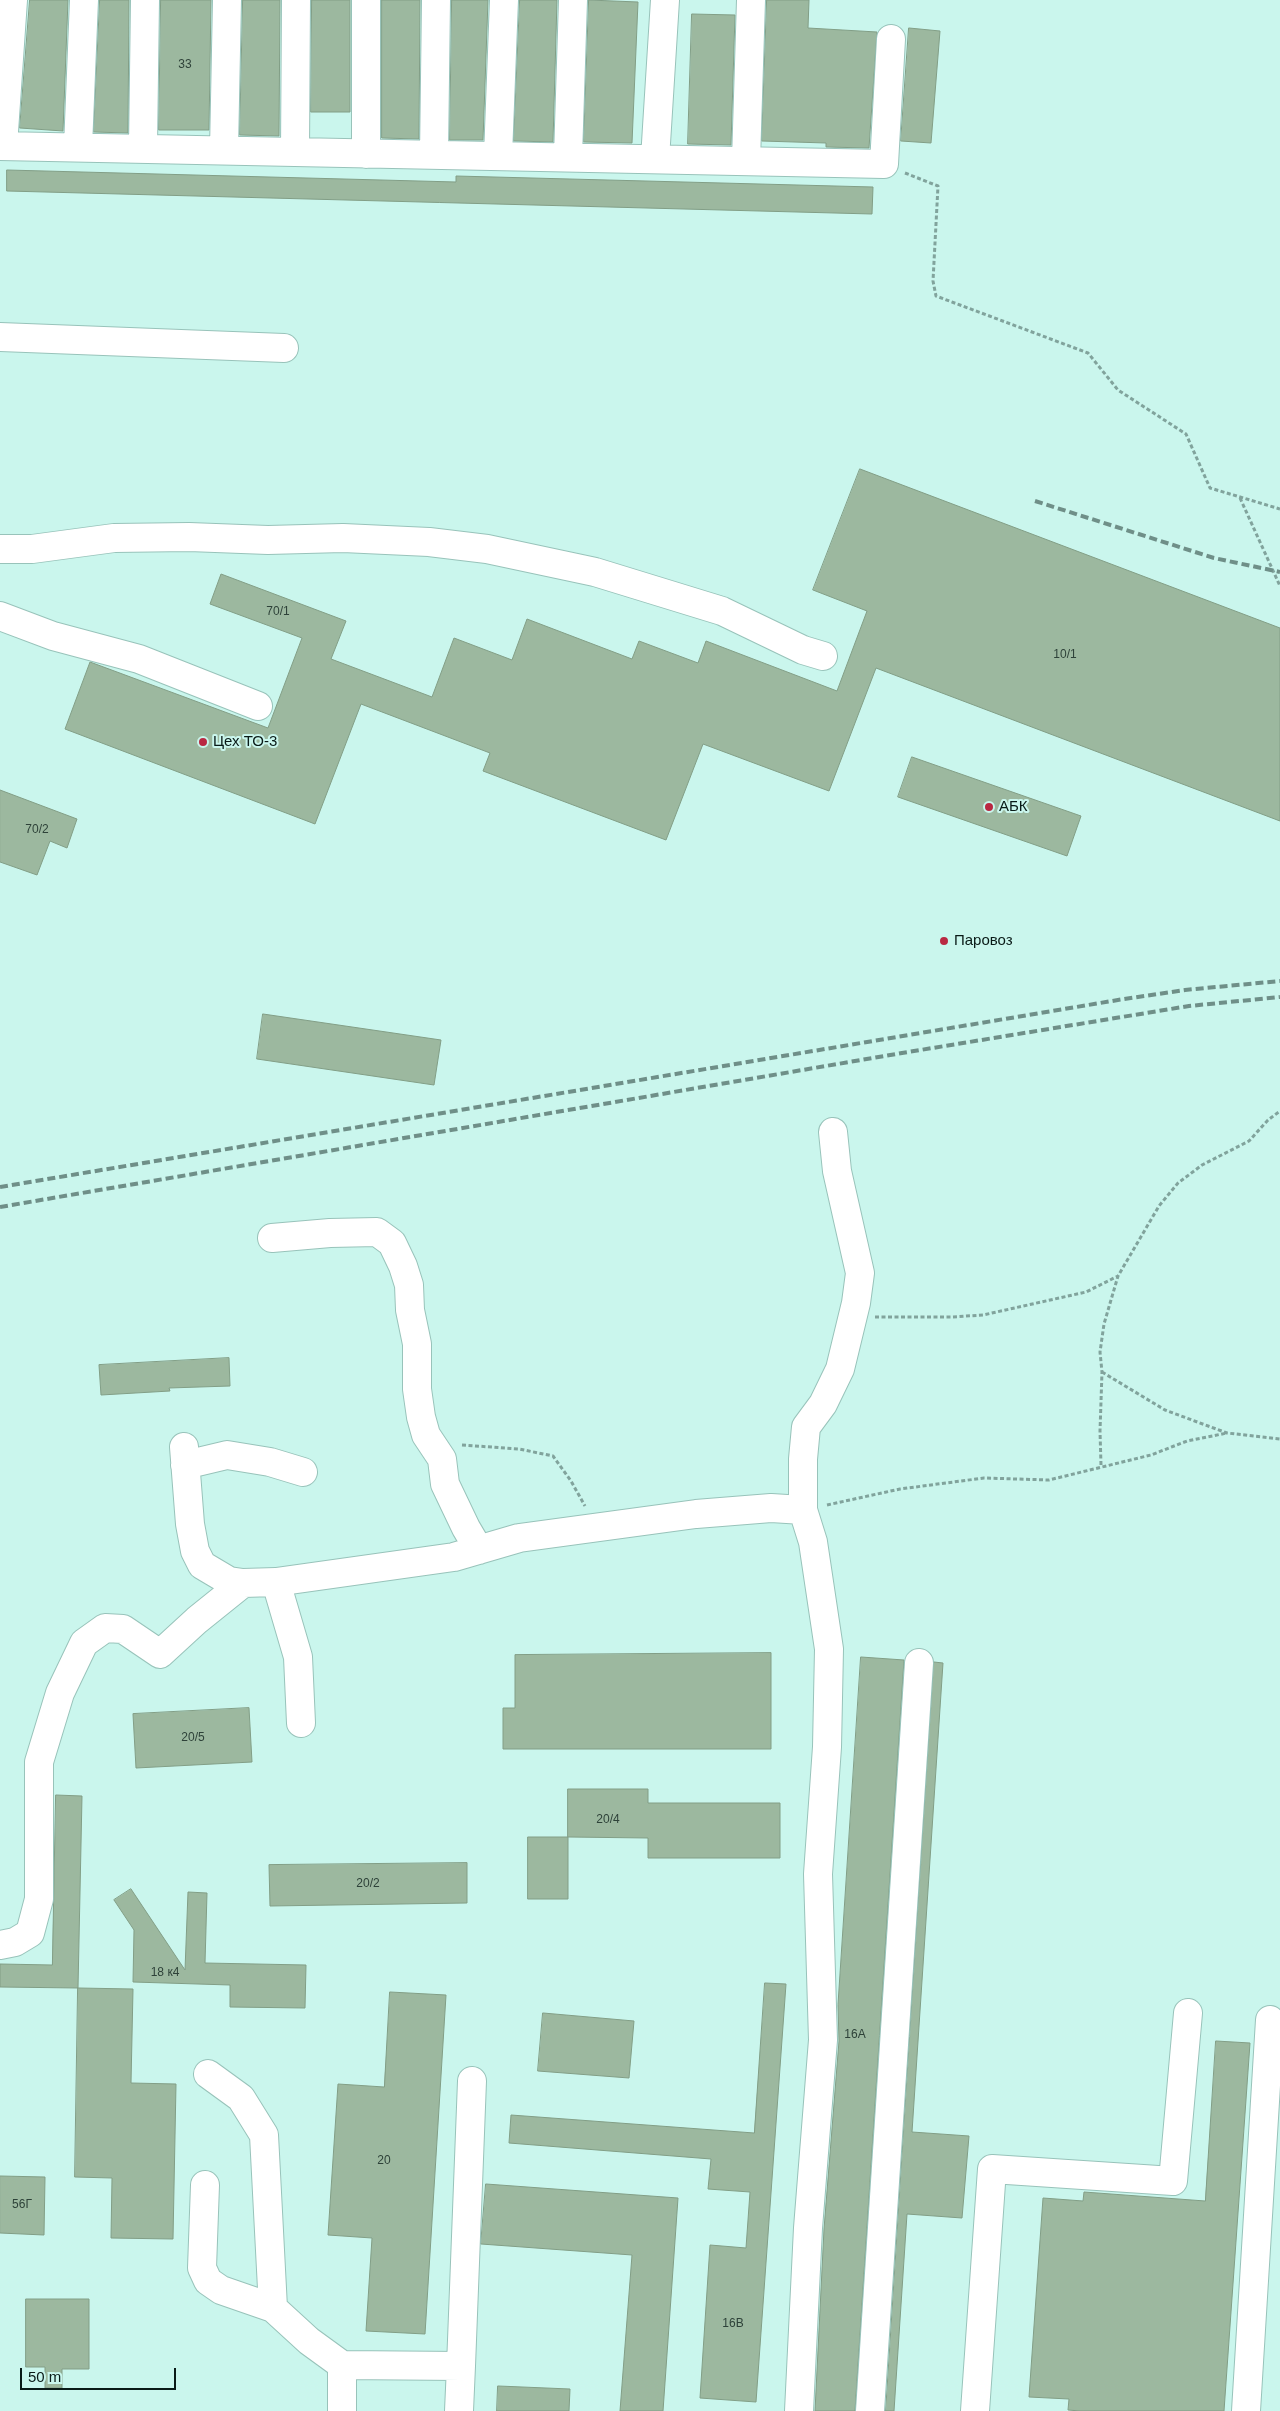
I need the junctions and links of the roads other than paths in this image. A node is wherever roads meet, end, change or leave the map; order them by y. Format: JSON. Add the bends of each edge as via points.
{"nodes":[{"id":1,"x":13,"y":0,"type":"edge"},
{"id":2,"x":84,"y":0,"type":"edge"},
{"id":3,"x":144,"y":0,"type":"edge"},
{"id":4,"x":227,"y":0,"type":"edge"},
{"id":5,"x":296,"y":0,"type":"edge"},
{"id":6,"x":366,"y":0,"type":"edge"},
{"id":7,"x":436,"y":0,"type":"edge"},
{"id":8,"x":504,"y":0,"type":"edge"},
{"id":9,"x":573,"y":0,"type":"edge"},
{"id":10,"x":665,"y":0,"type":"edge"},
{"id":11,"x":751,"y":0,"type":"edge"},
{"id":12,"x":891,"y":39,"type":"dead end"},
{"id":13,"x":2,"y":146,"type":"edge"},
{"id":14,"x":78,"y":147,"type":"junction"},
{"id":15,"x":143,"y":148,"type":"junction"},
{"id":16,"x":224,"y":150,"type":"junction"},
{"id":17,"x":295,"y":152,"type":"junction"},
{"id":18,"x":366,"y":154,"type":"junction"},
{"id":19,"x":434,"y":155,"type":"junction"},
{"id":20,"x":498,"y":156,"type":"junction"},
{"id":21,"x":568,"y":157,"type":"junction"},
{"id":22,"x":656,"y":159,"type":"junction"},
{"id":23,"x":746,"y":161,"type":"junction"},
{"id":24,"x":0,"y":337,"type":"edge"},
{"id":25,"x":284,"y":348,"type":"dead end"},
{"id":26,"x":0,"y":549,"type":"edge"},
{"id":27,"x":0,"y":616,"type":"edge"},
{"id":28,"x":823,"y":656,"type":"dead end"},
{"id":29,"x":258,"y":706,"type":"dead end"},
{"id":30,"x":833,"y":1132,"type":"dead end"},
{"id":31,"x":272,"y":1238,"type":"dead end"},
{"id":32,"x":303,"y":1472,"type":"dead end"},
{"id":33,"x":803,"y":1510,"type":"junction"},
{"id":34,"x":479,"y":1550,"type":"junction"},
{"id":35,"x":276,"y":1582,"type":"junction"},
{"id":36,"x":243,"y":1583,"type":"junction"},
{"id":37,"x":918,"y":1663,"type":"dead end"},
{"id":38,"x":301,"y":1723,"type":"dead end"},
{"id":39,"x":0,"y":1945,"type":"edge"},
{"id":40,"x":1188,"y":2014,"type":"dead end"},
{"id":41,"x":1270,"y":2020,"type":"dead end"},
{"id":42,"x":208,"y":2074,"type":"dead end"},
{"id":43,"x":472,"y":2081,"type":"dead end"},
{"id":44,"x":205,"y":2185,"type":"dead end"},
{"id":45,"x":273,"y":2308,"type":"junction"},
{"id":46,"x":342,"y":2365,"type":"junction"},
{"id":47,"x":461,"y":2366,"type":"junction"},
{"id":48,"x":342,"y":2411,"type":"edge"},
{"id":49,"x":459,"y":2411,"type":"edge"},
{"id":50,"x":800,"y":2411,"type":"edge"},
{"id":51,"x":870,"y":2411,"type":"edge"},
{"id":52,"x":975,"y":2411,"type":"edge"},
{"id":53,"x":1246,"y":2411,"type":"edge"}],
"edges":[{"from":1,"to":13,"type":"lane"},
{"from":2,"to":14,"type":"lane"},
{"from":3,"to":15,"type":"lane"},
{"from":4,"to":16,"type":"lane"},
{"from":5,"to":17,"type":"lane"},
{"from":6,"to":18,"type":"lane"},
{"from":7,"to":19,"type":"lane"},
{"from":8,"to":20,"type":"lane"},
{"from":9,"to":21,"type":"lane"},
{"from":10,"to":22,"type":"lane"},
{"from":11,"to":23,"type":"lane"},
{"from":12,"to":23,"type":"lane","via":[[884,164]]},
{"from":13,"to":14,"type":"lane"},
{"from":14,"to":15,"type":"lane"},
{"from":15,"to":16,"type":"lane"},
{"from":16,"to":17,"type":"lane"},
{"from":17,"to":18,"type":"lane"},
{"from":18,"to":19,"type":"lane"},
{"from":19,"to":20,"type":"lane"},
{"from":20,"to":21,"type":"lane"},
{"from":21,"to":22,"type":"lane"},
{"from":22,"to":23,"type":"lane"},
{"from":24,"to":25,"type":"lane"},
{"from":26,"to":28,"type":"lane","via":[[32,549],[114,538],[189,537],[343,538],[429,542],[487,549],[595,572],[722,611],[802,650]]},
{"from":27,"to":29,"type":"lane","via":[[53,636],[139,659]]},
{"from":30,"to":33,"type":"lane","via":[[837,1171],[860,1273],[840,1369],[823,1404],[806,1427]]},
{"from":31,"to":34,"type":"lane","via":[[377,1232],[392,1243],[409,1286],[417,1344],[421,1417],[426,1434],[442,1459],[445,1484]]},
{"from":32,"to":36,"type":"lane","via":[[270,1462],[227,1455],[185,1456],[190,1524],[198,1558],[202,1565],[228,1581]]},
{"from":33,"to":34,"type":"lane","via":[[771,1508],[696,1514],[519,1538]]},
{"from":33,"to":50,"type":"lane","via":[[813,1542],[829,1650],[827,1746],[818,1874],[823,2040],[808,2228]]},
{"from":34,"to":35,"type":"lane","via":[[454,1557]]},
{"from":35,"to":36,"type":"lane"},
{"from":35,"to":38,"type":"lane","via":[[298,1657]]},
{"from":36,"to":39,"type":"lane","via":[[160,1654],[123,1629],[105,1628],[84,1643],[60,1693],[39,1762],[39,1899],[30,1933]]},
{"from":37,"to":51,"type":"lane"},
{"from":40,"to":52,"type":"lane","via":[[1173,2181],[992,2170]]},
{"from":41,"to":53,"type":"lane"},
{"from":42,"to":45,"type":"lane","via":[[241,2098],[264,2136]]},
{"from":43,"to":47,"type":"lane"},
{"from":44,"to":45,"type":"lane","via":[[202,2268],[208,2281],[221,2290]]},
{"from":45,"to":46,"type":"lane","via":[[309,2341]]},
{"from":46,"to":47,"type":"lane"},
{"from":46,"to":48,"type":"lane"},
{"from":47,"to":49,"type":"lane"}]}
